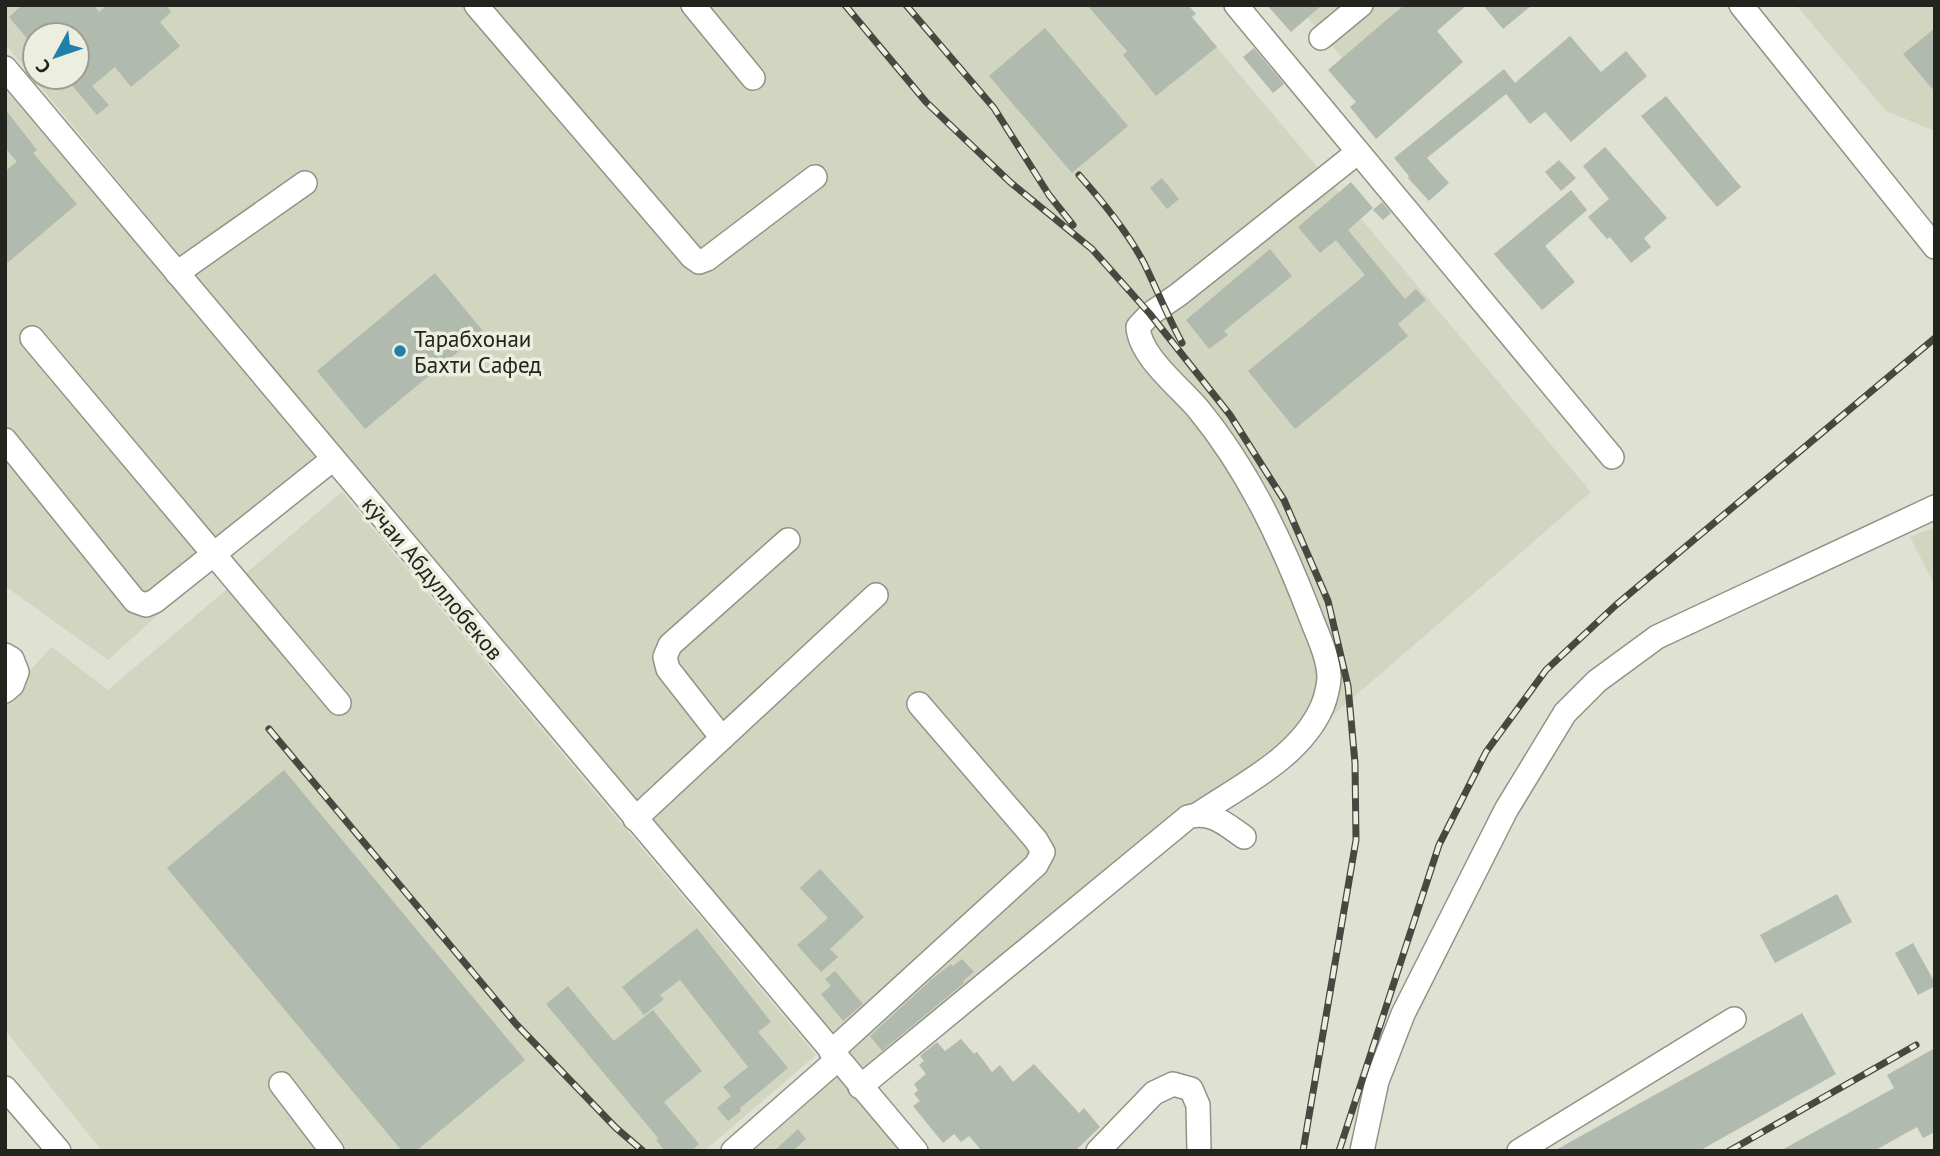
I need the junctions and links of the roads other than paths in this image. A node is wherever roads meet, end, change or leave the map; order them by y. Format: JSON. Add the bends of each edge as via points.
{"nodes":[{"id":1,"x":476,"y":5,"type":"edge"},
{"id":2,"x":693,"y":5,"type":"edge"},
{"id":3,"x":1236,"y":5,"type":"edge"},
{"id":4,"x":1360,"y":5,"type":"edge"},
{"id":5,"x":1741,"y":5,"type":"edge"},
{"id":6,"x":1321,"y":38,"type":"dead end"},
{"id":7,"x":5,"y":68,"type":"edge"},
{"id":8,"x":753,"y":78,"type":"dead end"},
{"id":9,"x":1358,"y":152,"type":"junction"},
{"id":10,"x":815,"y":177,"type":"dead end"},
{"id":11,"x":305,"y":183,"type":"dead end"},
{"id":12,"x":1935,"y":247,"type":"edge"},
{"id":13,"x":177,"y":273,"type":"junction"},
{"id":14,"x":32,"y":338,"type":"dead end"},
{"id":15,"x":5,"y":440,"type":"edge"},
{"id":16,"x":1612,"y":457,"type":"dead end"},
{"id":17,"x":333,"y":459,"type":"junction"},
{"id":18,"x":1935,"y":507,"type":"edge"},
{"id":19,"x":788,"y":540,"type":"dead end"},
{"id":20,"x":215,"y":553,"type":"junction"},
{"id":21,"x":876,"y":595,"type":"dead end"},
{"id":22,"x":5,"y":655,"type":"edge"},
{"id":23,"x":5,"y":691,"type":"edge"},
{"id":24,"x":339,"y":702,"type":"dead end"},
{"id":25,"x":919,"y":704,"type":"dead end"},
{"id":26,"x":722,"y":738,"type":"junction"},
{"id":27,"x":1200,"y":813,"type":"junction"},
{"id":28,"x":635,"y":819,"type":"junction"},
{"id":29,"x":1244,"y":837,"type":"dead end"},
{"id":30,"x":1734,"y":1019,"type":"dead end"},
{"id":31,"x":834,"y":1056,"type":"junction"},
{"id":32,"x":281,"y":1084,"type":"dead end"},
{"id":33,"x":860,"y":1087,"type":"junction"},
{"id":34,"x":5,"y":1088,"type":"edge"},
{"id":35,"x":59,"y":1151,"type":"edge"},
{"id":36,"x":332,"y":1151,"type":"edge"},
{"id":37,"x":733,"y":1151,"type":"edge"},
{"id":38,"x":915,"y":1151,"type":"edge"},
{"id":39,"x":1098,"y":1151,"type":"edge"},
{"id":40,"x":1199,"y":1151,"type":"edge"},
{"id":41,"x":1362,"y":1151,"type":"edge"},
{"id":42,"x":1519,"y":1151,"type":"edge"}],
"edges":[{"from":1,"to":10,"type":"street","via":[[699,262]]},
{"from":2,"to":8,"type":"street"},
{"from":3,"to":9,"type":"street"},
{"from":4,"to":6,"type":"street"},
{"from":5,"to":12,"type":"street"},
{"from":7,"to":13,"type":"street","name":"кӯчаи Абдуллобеков"},
{"from":9,"to":16,"type":"street"},
{"from":9,"to":27,"type":"street","via":[[1139,327],[1146,351],[1234,456],[1270,520],[1320,642],[1329,677],[1323,705],[1294,746]]},
{"from":11,"to":13,"type":"street"},
{"from":13,"to":17,"type":"street","name":"кӯчаи Абдуллобеков"},
{"from":14,"to":20,"type":"street"},
{"from":15,"to":20,"type":"street","via":[[135,601],[146,605],[155,601]]},
{"from":17,"to":20,"type":"street"},
{"from":17,"to":28,"type":"street","name":"кӯчаи Абдуллобеков"},
{"from":18,"to":41,"type":"street","via":[[1657,637],[1597,681],[1565,713],[1506,810],[1403,1014],[1377,1081]]},
{"from":19,"to":26,"type":"street","via":[[670,645],[665,657],[668,669]]},
{"from":20,"to":24,"type":"street"},
{"from":21,"to":26,"type":"street"},
{"from":22,"to":23,"type":"street","via":[[17,672]]},
{"from":25,"to":31,"type":"street","via":[[1043,852],[1036,865]]},
{"from":26,"to":28,"type":"street"},
{"from":27,"to":29,"type":"street"},
{"from":27,"to":33,"type":"street","via":[[1161,837]]},
{"from":28,"to":31,"type":"street","name":"кӯчаи Абдуллобеков"},
{"from":30,"to":42,"type":"street"},
{"from":31,"to":33,"type":"street","name":"кӯчаи Абдуллобеков"},
{"from":31,"to":37,"type":"street"},
{"from":32,"to":36,"type":"street"},
{"from":33,"to":38,"type":"street","name":"кӯчаи Абдуллобеков"},
{"from":34,"to":35,"type":"street"},
{"from":39,"to":40,"type":"street","via":[[1154,1093],[1172,1084],[1191,1088],[1198,1105]]}]}
